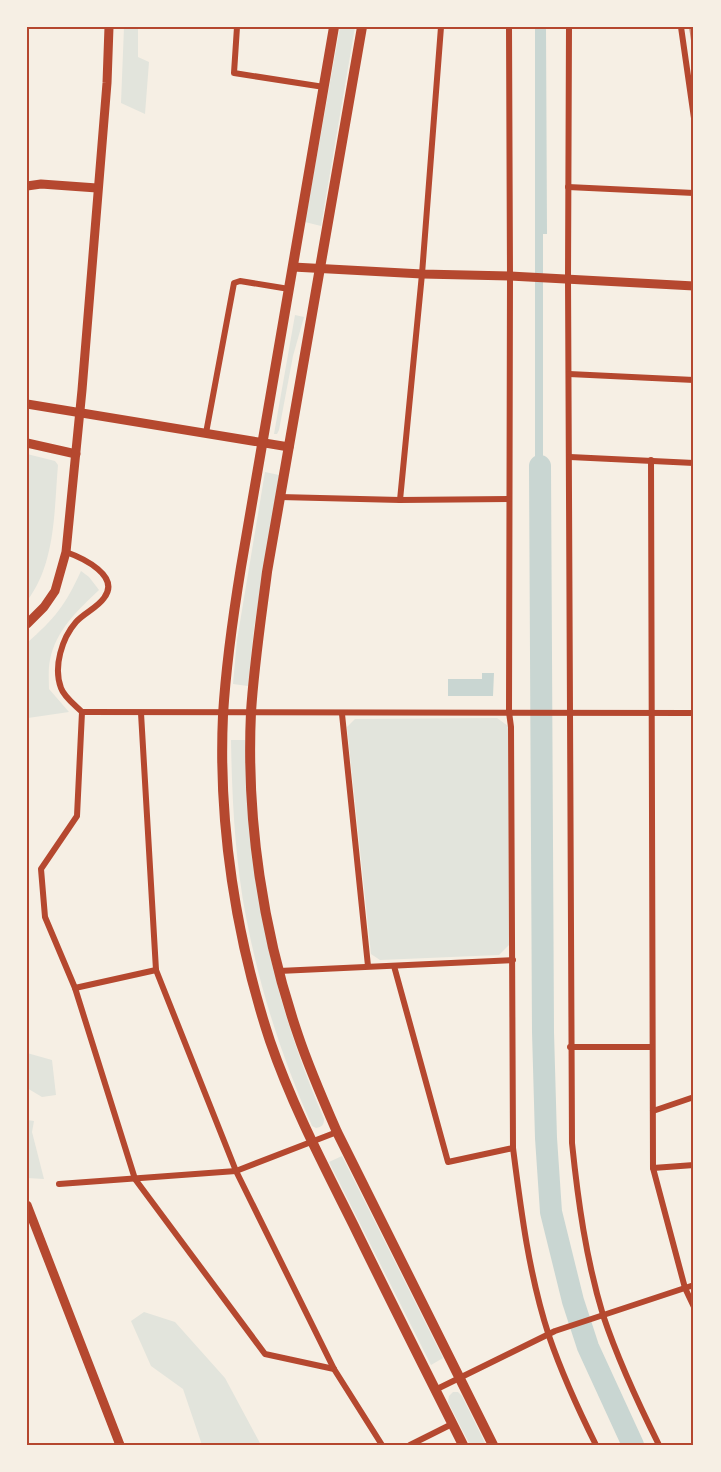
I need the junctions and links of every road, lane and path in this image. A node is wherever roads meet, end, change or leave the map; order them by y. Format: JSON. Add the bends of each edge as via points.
{"nodes":[{"id":1,"x":109,"y":27,"type":"edge"},
{"id":2,"x":237,"y":27,"type":"edge"},
{"id":3,"x":334,"y":27,"type":"edge"},
{"id":4,"x":363,"y":27,"type":"edge"},
{"id":5,"x":441,"y":27,"type":"edge"},
{"id":6,"x":509,"y":27,"type":"edge"},
{"id":7,"x":569,"y":27,"type":"edge"},
{"id":8,"x":681,"y":27,"type":"edge"},
{"id":9,"x":324,"y":87,"type":"junction"},
{"id":10,"x":694,"y":118,"type":"edge"},
{"id":11,"x":27,"y":186,"type":"edge"},
{"id":12,"x":97,"y":188,"type":"junction"},
{"id":13,"x":568,"y":188,"type":"junction"},
{"id":14,"x":694,"y":193,"type":"edge"},
{"id":15,"x":293,"y":267,"type":"junction"},
{"id":16,"x":320,"y":269,"type":"junction"},
{"id":17,"x":422,"y":274,"type":"junction"},
{"id":18,"x":514,"y":276,"type":"junction"},
{"id":19,"x":565,"y":279,"type":"junction"},
{"id":20,"x":694,"y":286,"type":"edge"},
{"id":21,"x":289,"y":289,"type":"junction"},
{"id":22,"x":569,"y":374,"type":"junction"},
{"id":23,"x":694,"y":380,"type":"edge"},
{"id":24,"x":27,"y":404,"type":"edge"},
{"id":25,"x":206,"y":433,"type":"junction"},
{"id":26,"x":27,"y":443,"type":"edge"},
{"id":27,"x":262,"y":443,"type":"junction"},
{"id":28,"x":289,"y":447,"type":"junction"},
{"id":29,"x":76,"y":454,"type":"junction"},
{"id":30,"x":570,"y":457,"type":"junction"},
{"id":31,"x":651,"y":460,"type":"junction"},
{"id":32,"x":694,"y":463,"type":"edge"},
{"id":33,"x":280,"y":497,"type":"junction"},
{"id":34,"x":509,"y":499,"type":"junction"},
{"id":35,"x":400,"y":500,"type":"junction"},
{"id":36,"x":66,"y":552,"type":"junction"},
{"id":37,"x":27,"y":624,"type":"edge"},
{"id":38,"x":82,"y":712,"type":"junction"},
{"id":39,"x":509,"y":712,"type":"junction"},
{"id":40,"x":571,"y":712,"type":"junction"},
{"id":41,"x":141,"y":713,"type":"junction"},
{"id":42,"x":652,"y":713,"type":"junction"},
{"id":43,"x":694,"y":713,"type":"edge"},
{"id":44,"x":223,"y":714,"type":"junction"},
{"id":45,"x":251,"y":714,"type":"junction"},
{"id":46,"x":342,"y":714,"type":"junction"},
{"id":47,"x":513,"y":960,"type":"junction"},
{"id":48,"x":368,"y":966,"type":"junction"},
{"id":49,"x":394,"y":966,"type":"junction"},
{"id":50,"x":156,"y":970,"type":"junction"},
{"id":51,"x":279,"y":971,"type":"junction"},
{"id":52,"x":75,"y":988,"type":"junction"},
{"id":53,"x":570,"y":1047,"type":"junction"},
{"id":54,"x":652,"y":1047,"type":"junction"},
{"id":55,"x":694,"y":1097,"type":"edge"},
{"id":56,"x":652,"y":1111,"type":"junction"},
{"id":57,"x":338,"y":1132,"type":"junction"},
{"id":58,"x":312,"y":1142,"type":"junction"},
{"id":59,"x":513,"y":1148,"type":"junction"},
{"id":60,"x":694,"y":1165,"type":"edge"},
{"id":61,"x":653,"y":1168,"type":"junction"},
{"id":62,"x":236,"y":1171,"type":"junction"},
{"id":63,"x":135,"y":1179,"type":"junction"},
{"id":64,"x":59,"y":1184,"type":"dead end"},
{"id":65,"x":27,"y":1205,"type":"edge"},
{"id":66,"x":694,"y":1285,"type":"edge"},
{"id":67,"x":686,"y":1288,"type":"junction"},
{"id":68,"x":694,"y":1307,"type":"edge"},
{"id":69,"x":603,"y":1314,"type":"junction"},
{"id":70,"x":548,"y":1334,"type":"junction"},
{"id":71,"x":334,"y":1369,"type":"junction"},
{"id":72,"x":460,"y":1377,"type":"junction"},
{"id":73,"x":435,"y":1390,"type":"junction"},
{"id":74,"x":452,"y":1425,"type":"junction"},
{"id":75,"x":120,"y":1445,"type":"edge"},
{"id":76,"x":382,"y":1445,"type":"edge"},
{"id":77,"x":410,"y":1445,"type":"edge"},
{"id":78,"x":463,"y":1445,"type":"edge"},
{"id":79,"x":494,"y":1445,"type":"edge"},
{"id":80,"x":596,"y":1445,"type":"edge"},
{"id":81,"x":659,"y":1445,"type":"edge"}],
"edges":[{"from":1,"to":12,"type":"street"},
{"from":2,"to":9,"type":"street","via":[[234,73]]},
{"from":3,"to":9,"type":"main road"},
{"from":4,"to":16,"type":"main road"},
{"from":5,"to":17,"type":"street"},
{"from":6,"to":18,"type":"street"},
{"from":7,"to":13,"type":"street"},
{"from":8,"to":10,"type":"street"},
{"from":9,"to":15,"type":"main road"},
{"from":11,"to":12,"type":"street"},
{"from":12,"to":29,"type":"street"},
{"from":13,"to":14,"type":"street"},
{"from":13,"to":19,"type":"street"},
{"from":15,"to":16,"type":"street"},
{"from":15,"to":21,"type":"main road"},
{"from":16,"to":17,"type":"street"},
{"from":16,"to":28,"type":"main road"},
{"from":17,"to":18,"type":"street"},
{"from":17,"to":35,"type":"street"},
{"from":18,"to":19,"type":"street"},
{"from":18,"to":34,"type":"street"},
{"from":19,"to":20,"type":"street"},
{"from":19,"to":22,"type":"street"},
{"from":21,"to":25,"type":"street","via":[[234,283]]},
{"from":21,"to":27,"type":"main road"},
{"from":22,"to":23,"type":"street"},
{"from":22,"to":30,"type":"street"},
{"from":24,"to":25,"type":"street"},
{"from":25,"to":27,"type":"street"},
{"from":26,"to":29,"type":"street"},
{"from":27,"to":28,"type":"street"},
{"from":27,"to":44,"type":"main road","via":[[230,640]]},
{"from":28,"to":33,"type":"main road"},
{"from":29,"to":36,"type":"street"},
{"from":30,"to":31,"type":"street"},
{"from":30,"to":40,"type":"street"},
{"from":31,"to":32,"type":"street"},
{"from":31,"to":42,"type":"street"},
{"from":33,"to":35,"type":"street"},
{"from":33,"to":45,"type":"main road"},
{"from":34,"to":35,"type":"street"},
{"from":34,"to":39,"type":"street"},
{"from":36,"to":37,"type":"street","via":[[55,591]]},
{"from":36,"to":38,"type":"street","via":[[103,573],[109,585],[103,600],[74,624],[59,659],[61,690]]},
{"from":38,"to":41,"type":"street"},
{"from":38,"to":52,"type":"street","via":[[77,816],[41,869],[45,917]]},
{"from":39,"to":40,"type":"street"},
{"from":39,"to":46,"type":"street"},
{"from":39,"to":47,"type":"street"},
{"from":40,"to":42,"type":"street"},
{"from":40,"to":53,"type":"street"},
{"from":41,"to":44,"type":"street"},
{"from":41,"to":50,"type":"street"},
{"from":42,"to":43,"type":"street"},
{"from":42,"to":54,"type":"street"},
{"from":44,"to":45,"type":"street"},
{"from":44,"to":58,"type":"main road","via":[[230,864],[239,916],[270,1040]]},
{"from":45,"to":46,"type":"street"},
{"from":45,"to":51,"type":"main road","via":[[252,798],[258,858]]},
{"from":46,"to":48,"type":"street"},
{"from":47,"to":49,"type":"street"},
{"from":47,"to":59,"type":"street"},
{"from":48,"to":49,"type":"street"},
{"from":48,"to":51,"type":"street"},
{"from":49,"to":59,"type":"street","via":[[448,1162]]},
{"from":50,"to":52,"type":"street"},
{"from":50,"to":62,"type":"street"},
{"from":51,"to":57,"type":"main road","via":[[298,1034]]},
{"from":52,"to":63,"type":"street"},
{"from":53,"to":54,"type":"street"},
{"from":53,"to":69,"type":"street","via":[[572,1143],[578,1199]]},
{"from":54,"to":56,"type":"street"},
{"from":55,"to":56,"type":"street"},
{"from":56,"to":61,"type":"street"},
{"from":57,"to":58,"type":"street"},
{"from":57,"to":72,"type":"main road"},
{"from":58,"to":62,"type":"street"},
{"from":58,"to":73,"type":"main road"},
{"from":59,"to":70,"type":"street","via":[[531,1265]]},
{"from":60,"to":61,"type":"street"},
{"from":61,"to":67,"type":"street"},
{"from":62,"to":63,"type":"street"},
{"from":62,"to":71,"type":"street"},
{"from":63,"to":64,"type":"street"},
{"from":63,"to":71,"type":"street","via":[[265,1354]]},
{"from":65,"to":75,"type":"street"},
{"from":66,"to":67,"type":"street"},
{"from":67,"to":68,"type":"street"},
{"from":67,"to":69,"type":"street"},
{"from":69,"to":70,"type":"street"},
{"from":69,"to":81,"type":"street"},
{"from":70,"to":72,"type":"street"},
{"from":70,"to":80,"type":"street"},
{"from":71,"to":76,"type":"street"},
{"from":72,"to":73,"type":"street"},
{"from":72,"to":79,"type":"main road"},
{"from":73,"to":74,"type":"main road"},
{"from":74,"to":77,"type":"street"},
{"from":74,"to":78,"type":"main road"}]}
